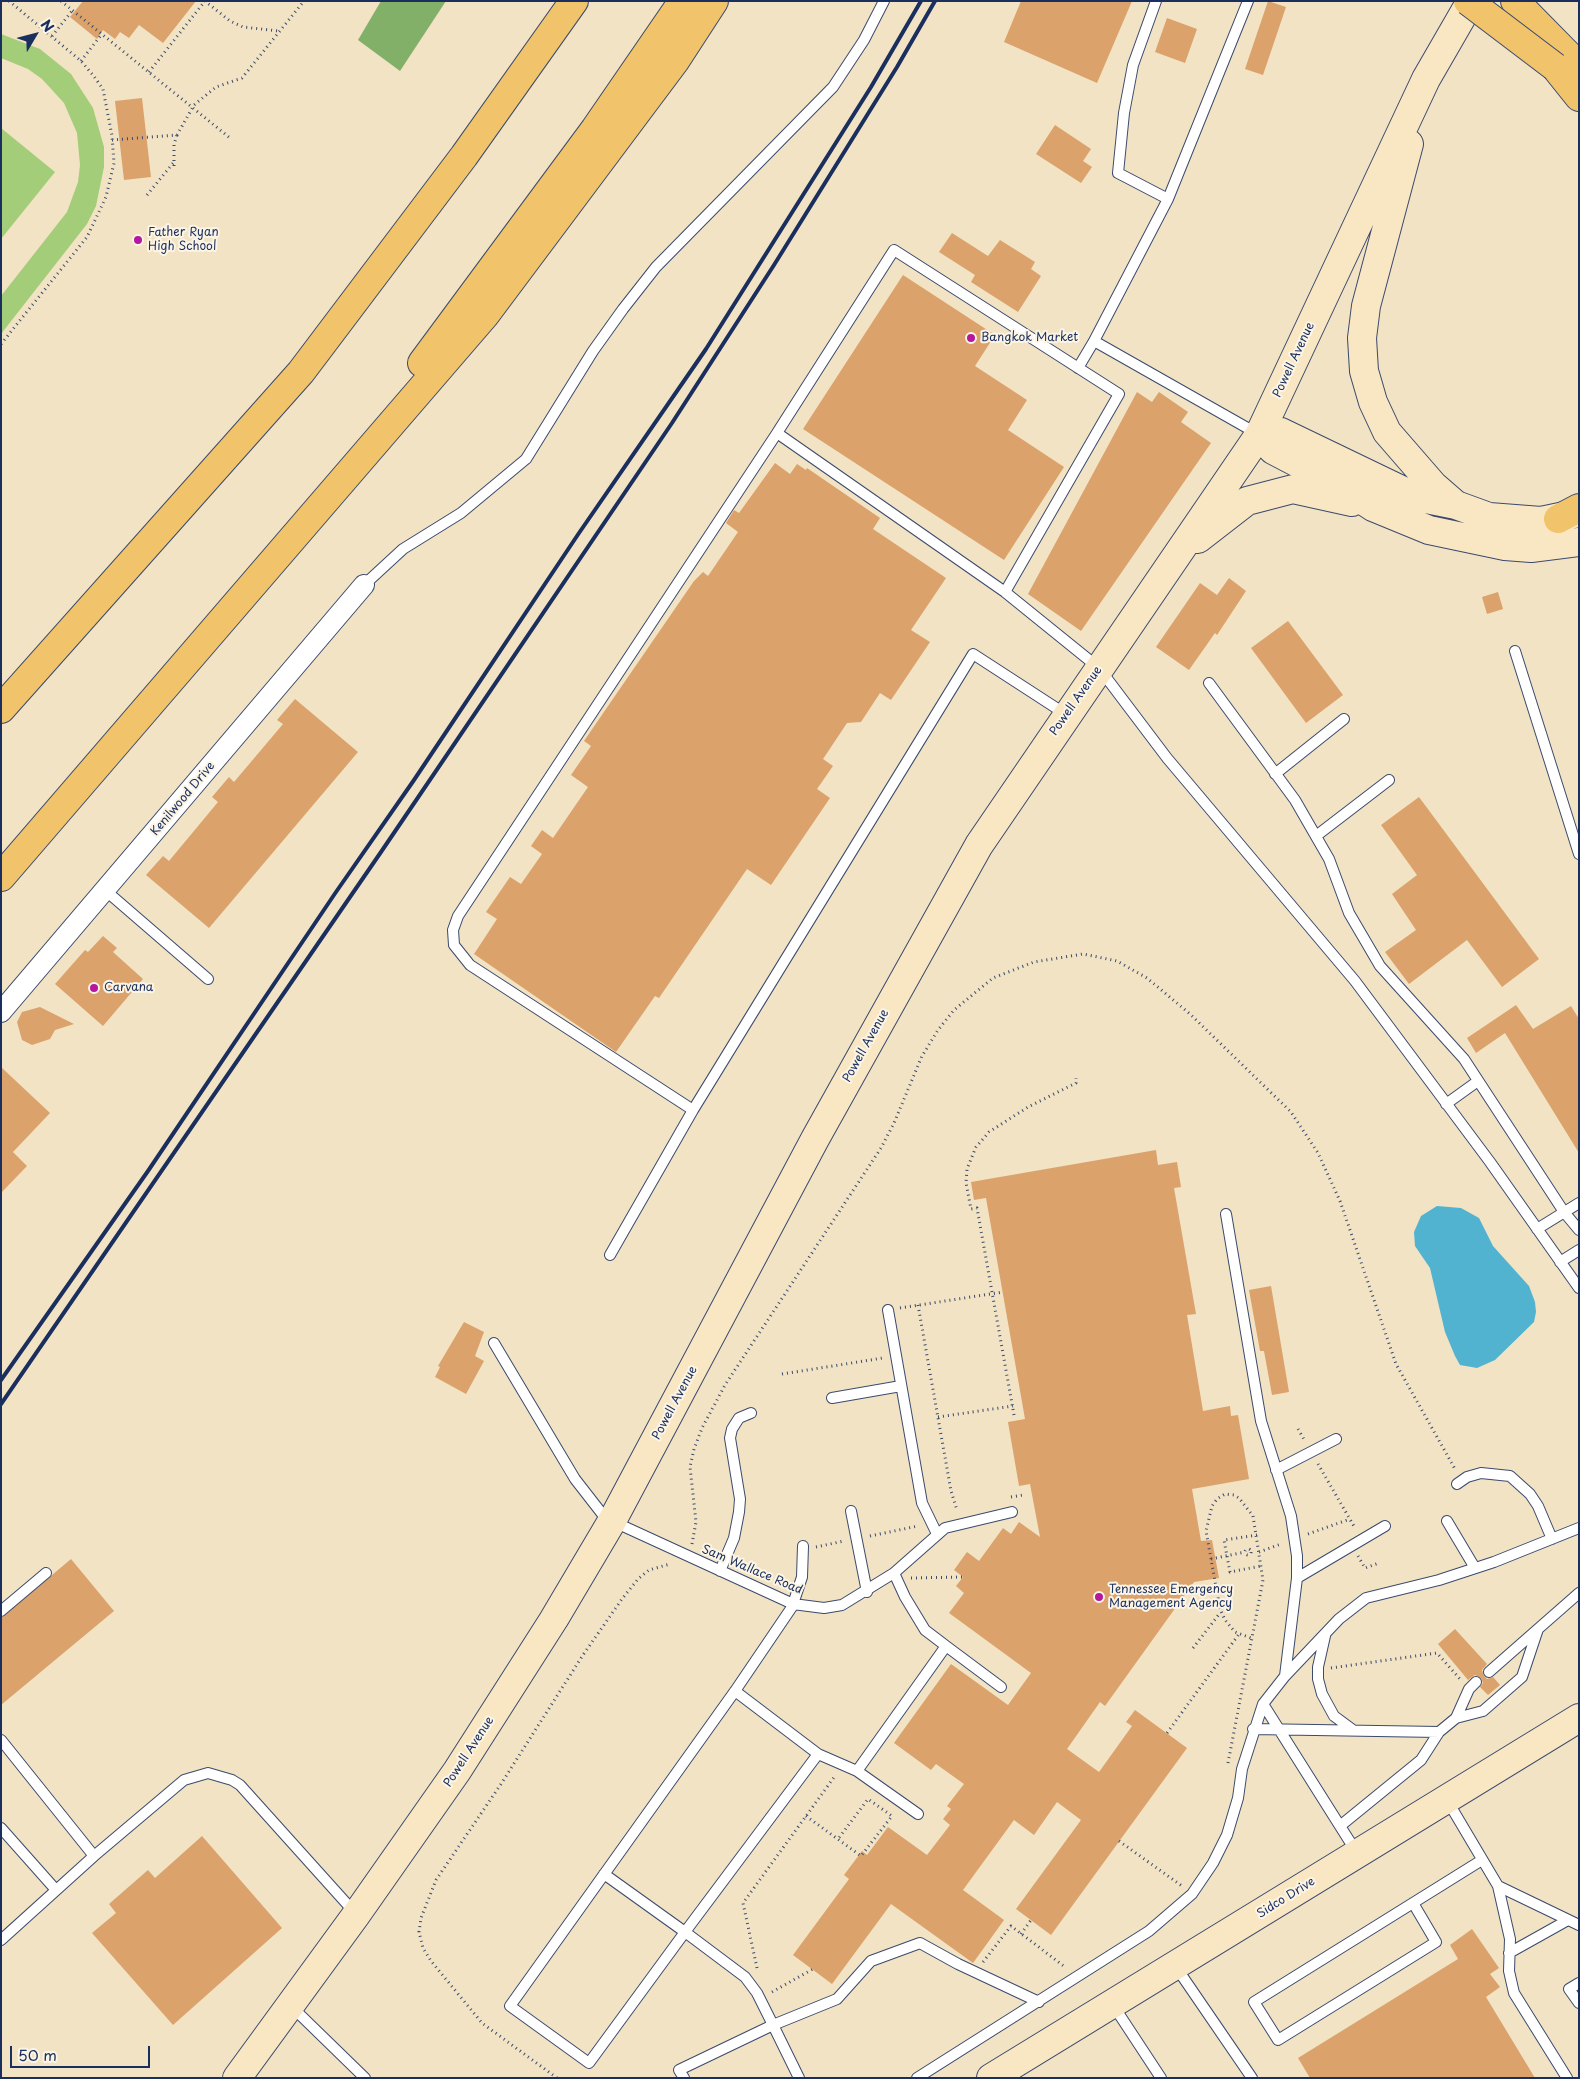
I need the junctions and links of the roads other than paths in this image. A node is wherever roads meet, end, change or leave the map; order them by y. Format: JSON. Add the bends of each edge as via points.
{"nodes":[{"id":1,"x":574,"y":1,"type":"edge"},
{"id":2,"x":683,"y":1,"type":"edge"},
{"id":3,"x":714,"y":1,"type":"edge"},
{"id":4,"x":884,"y":1,"type":"edge"},
{"id":5,"x":1156,"y":1,"type":"edge"},
{"id":6,"x":1248,"y":1,"type":"edge"},
{"id":7,"x":1469,"y":1,"type":"edge"},
{"id":8,"x":1515,"y":1,"type":"edge"},
{"id":9,"x":1567,"y":62,"type":"edge"},
{"id":10,"x":1426,"y":80,"type":"junction"},
{"id":11,"x":1579,"y":97,"type":"edge"},
{"id":12,"x":1168,"y":198,"type":"junction"},
{"id":13,"x":1094,"y":340,"type":"junction"},
{"id":14,"x":1078,"y":368,"type":"junction"},
{"id":15,"x":777,"y":433,"type":"junction"},
{"id":16,"x":1259,"y":434,"type":"junction"},
{"id":17,"x":1456,"y":505,"type":"junction"},
{"id":18,"x":1374,"y":507,"type":"junction"},
{"id":19,"x":1572,"y":513,"type":"edge"},
{"id":20,"x":1579,"y":542,"type":"edge"},
{"id":21,"x":1178,"y":555,"type":"junction"},
{"id":22,"x":364,"y":586,"type":"joint"},
{"id":23,"x":1005,"y":592,"type":"junction"},
{"id":24,"x":240,"y":598,"type":"junction"},
{"id":25,"x":1516,"y":651,"type":"dead end"},
{"id":26,"x":1099,"y":668,"type":"junction"},
{"id":27,"x":1209,"y":683,"type":"dead end"},
{"id":28,"x":1,"y":709,"type":"edge"},
{"id":29,"x":1067,"y":715,"type":"junction"},
{"id":30,"x":1344,"y":719,"type":"dead end"},
{"id":31,"x":1275,"y":774,"type":"junction"},
{"id":32,"x":1389,"y":780,"type":"dead end"},
{"id":33,"x":1316,"y":836,"type":"junction"},
{"id":34,"x":1579,"y":854,"type":"edge"},
{"id":35,"x":1,"y":877,"type":"edge"},
{"id":36,"x":105,"y":890,"type":"junction"},
{"id":37,"x":208,"y":979,"type":"dead end"},
{"id":38,"x":1,"y":1012,"type":"edge"},
{"id":39,"x":1478,"y":1081,"type":"junction"},
{"id":40,"x":1446,"y":1104,"type":"junction"},
{"id":41,"x":693,"y":1110,"type":"junction"},
{"id":42,"x":1579,"y":1203,"type":"edge"},
{"id":43,"x":1564,"y":1212,"type":"junction"},
{"id":44,"x":1226,"y":1214,"type":"dead end"},
{"id":45,"x":1538,"y":1229,"type":"junction"},
{"id":46,"x":1579,"y":1230,"type":"edge"},
{"id":47,"x":1579,"y":1250,"type":"edge"},
{"id":48,"x":610,"y":1255,"type":"dead end"},
{"id":49,"x":1560,"y":1262,"type":"junction"},
{"id":50,"x":1579,"y":1288,"type":"edge"},
{"id":51,"x":888,"y":1310,"type":"road end"},
{"id":52,"x":494,"y":1343,"type":"dead end"},
{"id":53,"x":901,"y":1386,"type":"junction"},
{"id":54,"x":832,"y":1398,"type":"dead end"},
{"id":55,"x":751,"y":1413,"type":"dead end"},
{"id":56,"x":1336,"y":1440,"type":"dead end"},
{"id":57,"x":1276,"y":1470,"type":"junction"},
{"id":58,"x":1457,"y":1484,"type":"dead end"},
{"id":59,"x":851,"y":1511,"type":"dead end"},
{"id":60,"x":1012,"y":1512,"type":"dead end"},
{"id":61,"x":612,"y":1521,"type":"junction"},
{"id":62,"x":1447,"y":1521,"type":"dead end"},
{"id":63,"x":1385,"y":1526,"type":"dead end"},
{"id":64,"x":1579,"y":1528,"type":"edge"},
{"id":65,"x":937,"y":1534,"type":"junction"},
{"id":66,"x":1552,"y":1539,"type":"junction"},
{"id":67,"x":803,"y":1548,"type":"road end"},
{"id":68,"x":1475,"y":1568,"type":"junction"},
{"id":69,"x":720,"y":1571,"type":"junction"},
{"id":70,"x":46,"y":1573,"type":"dead end"},
{"id":71,"x":895,"y":1576,"type":"junction"},
{"id":72,"x":1297,"y":1578,"type":"junction"},
{"id":73,"x":866,"y":1592,"type":"junction"},
{"id":74,"x":1579,"y":1593,"type":"edge"},
{"id":75,"x":794,"y":1604,"type":"junction"},
{"id":76,"x":1,"y":1611,"type":"edge"},
{"id":77,"x":1538,"y":1628,"type":"junction"},
{"id":78,"x":1326,"y":1633,"type":"junction"},
{"id":79,"x":946,"y":1646,"type":"junction"},
{"id":80,"x":1488,"y":1672,"type":"dead end"},
{"id":81,"x":1286,"y":1676,"type":"junction"},
{"id":82,"x":1001,"y":1686,"type":"dead end"},
{"id":83,"x":1472,"y":1686,"type":"road end"},
{"id":84,"x":735,"y":1691,"type":"junction"},
{"id":85,"x":1263,"y":1704,"type":"junction"},
{"id":86,"x":1456,"y":1718,"type":"junction"},
{"id":87,"x":1579,"y":1718,"type":"edge"},
{"id":88,"x":1253,"y":1729,"type":"junction"},
{"id":89,"x":1279,"y":1729,"type":"junction"},
{"id":90,"x":1354,"y":1730,"type":"junction"},
{"id":91,"x":1439,"y":1732,"type":"junction"},
{"id":92,"x":1,"y":1740,"type":"edge"},
{"id":93,"x":818,"y":1754,"type":"junction"},
{"id":94,"x":857,"y":1771,"type":"junction"},
{"id":95,"x":1446,"y":1799,"type":"junction"},
{"id":96,"x":918,"y":1814,"type":"dead end"},
{"id":97,"x":1340,"y":1826,"type":"junction"},
{"id":98,"x":1,"y":1828,"type":"edge"},
{"id":99,"x":1358,"y":1854,"type":"junction"},
{"id":100,"x":94,"y":1856,"type":"junction"},
{"id":101,"x":1482,"y":1860,"type":"junction"},
{"id":102,"x":604,"y":1874,"type":"junction"},
{"id":103,"x":1498,"y":1886,"type":"junction"},
{"id":104,"x":56,"y":1890,"type":"junction"},
{"id":105,"x":1413,"y":1903,"type":"junction"},
{"id":106,"x":356,"y":1915,"type":"junction"},
{"id":107,"x":1568,"y":1920,"type":"junction"},
{"id":108,"x":1579,"y":1925,"type":"edge"},
{"id":109,"x":685,"y":1932,"type":"junction"},
{"id":110,"x":1,"y":1940,"type":"edge"},
{"id":111,"x":1510,"y":1953,"type":"junction"},
{"id":112,"x":1176,"y":1966,"type":"junction"},
{"id":113,"x":1579,"y":1983,"type":"edge"},
{"id":114,"x":1039,"y":2002,"type":"junction"},
{"id":115,"x":1579,"y":2003,"type":"edge"},
{"id":116,"x":289,"y":2004,"type":"junction"},
{"id":117,"x":1112,"y":2004,"type":"junction"},
{"id":118,"x":773,"y":2025,"type":"junction"},
{"id":119,"x":237,"y":2078,"type":"edge"},
{"id":120,"x":365,"y":2078,"type":"edge"},
{"id":121,"x":684,"y":2078,"type":"edge"},
{"id":122,"x":799,"y":2078,"type":"edge"},
{"id":123,"x":918,"y":2078,"type":"edge"},
{"id":124,"x":992,"y":2078,"type":"edge"},
{"id":125,"x":1161,"y":2078,"type":"edge"},
{"id":126,"x":1252,"y":2078,"type":"edge"},
{"id":127,"x":1566,"y":2078,"type":"edge"}],
"edges":[{"from":1,"to":28,"type":"highway","via":[[464,156],[301,372]]},
{"from":2,"to":24,"type":"highway","via":[[595,129],[443,336]]},
{"from":3,"to":24,"type":"highway","via":[[675,61],[485,316]]},
{"from":4,"to":22,"type":"lane","via":[[864,40],[833,86],[656,267],[623,309],[526,459],[461,513],[403,550]]},
{"from":5,"to":12,"type":"lane","via":[[1133,65],[1118,173]]},
{"from":6,"to":12,"type":"lane"},
{"from":7,"to":9,"type":"highway","bridge":true},
{"from":7,"to":10,"type":"main road","name":"Powell Avenue"},
{"from":8,"to":9,"type":"highway"},
{"from":9,"to":11,"type":"highway"},
{"from":10,"to":16,"type":"main road","name":"Powell Avenue"},
{"from":10,"to":17,"type":"main road","via":[[1366,306],[1362,354],[1373,402],[1388,432],[1433,485]]},
{"from":12,"to":13,"type":"lane"},
{"from":13,"to":14,"type":"lane"},
{"from":13,"to":16,"type":"lane"},
{"from":14,"to":15,"type":"lane","via":[[894,250]]},
{"from":14,"to":23,"type":"lane","via":[[1120,394]]},
{"from":15,"to":23,"type":"lane"},
{"from":15,"to":41,"type":"lane","via":[[490,864],[453,930],[456,950],[470,966]]},
{"from":16,"to":17,"type":"main road","via":[[1281,432],[1416,497]]},
{"from":16,"to":18,"type":"main road","via":[[1273,450]]},
{"from":16,"to":21,"type":"main road","name":"Powell Avenue"},
{"from":17,"to":19,"type":"main road","via":[[1506,520],[1541,521]]},
{"from":18,"to":20,"type":"main road","via":[[1429,530],[1505,546],[1531,548]]},
{"from":18,"to":21,"type":"main road","via":[[1293,489],[1246,501]]},
{"from":21,"to":26,"type":"main road","name":"Powell Avenue"},
{"from":22,"to":36,"type":"street","name":"Kenilwood Drive"},
{"from":23,"to":26,"type":"lane"},
{"from":24,"to":35,"type":"highway"},
{"from":25,"to":34,"type":"lane"},
{"from":26,"to":29,"type":"main road","name":"Powell Avenue"},
{"from":26,"to":40,"type":"lane","via":[[1167,758],[1355,981]]},
{"from":27,"to":31,"type":"lane"},
{"from":29,"to":41,"type":"lane","via":[[973,654]]},
{"from":29,"to":61,"type":"main road","name":"Powell Avenue","via":[[979,845],[925,939]]},
{"from":30,"to":31,"type":"lane"},
{"from":31,"to":33,"type":"lane"},
{"from":32,"to":33,"type":"lane"},
{"from":33,"to":39,"type":"lane","via":[[1329,859],[1349,913],[1380,966],[1464,1059]]},
{"from":36,"to":37,"type":"lane"},
{"from":36,"to":38,"type":"street","name":"Kenilwood Drive"},
{"from":39,"to":40,"type":"lane"},
{"from":39,"to":43,"type":"lane"},
{"from":40,"to":45,"type":"lane"},
{"from":41,"to":48,"type":"lane"},
{"from":42,"to":43,"type":"lane"},
{"from":43,"to":45,"type":"lane"},
{"from":43,"to":46,"type":"lane"},
{"from":44,"to":57,"type":"lane","via":[[1261,1420]]},
{"from":45,"to":49,"type":"lane"},
{"from":47,"to":49,"type":"lane"},
{"from":49,"to":50,"type":"lane"},
{"from":51,"to":53,"type":"lane"},
{"from":52,"to":61,"type":"lane","name":"Sam Wallace Road","via":[[575,1479],[598,1510]]},
{"from":53,"to":54,"type":"lane"},
{"from":53,"to":65,"type":"lane","via":[[922,1503]]},
{"from":55,"to":69,"type":"lane","via":[[739,1418],[730,1438],[740,1512],[734,1538]]},
{"from":56,"to":57,"type":"lane"},
{"from":57,"to":72,"type":"lane","via":[[1291,1516]]},
{"from":58,"to":66,"type":"lane","via":[[1480,1473],[1510,1476],[1534,1500]]},
{"from":59,"to":73,"type":"lane"},
{"from":60,"to":65,"type":"lane","name":"Sam Wallace Road","via":[[952,1525]]},
{"from":61,"to":69,"type":"lane","name":"Sam Wallace Road"},
{"from":61,"to":106,"type":"main road","name":"Powell Avenue","via":[[457,1771]]},
{"from":62,"to":68,"type":"lane"},
{"from":63,"to":72,"type":"lane"},
{"from":64,"to":66,"type":"lane"},
{"from":65,"to":71,"type":"lane","name":"Sam Wallace Road"},
{"from":66,"to":68,"type":"lane"},
{"from":67,"to":75,"type":"lane","via":[[802,1577]]},
{"from":68,"to":78,"type":"lane","via":[[1366,1598]]},
{"from":69,"to":75,"type":"lane","name":"Sam Wallace Road"},
{"from":70,"to":76,"type":"lane"},
{"from":71,"to":73,"type":"lane","name":"Sam Wallace Road"},
{"from":71,"to":79,"type":"lane","via":[[925,1630]]},
{"from":72,"to":81,"type":"lane"},
{"from":73,"to":75,"type":"lane","name":"Sam Wallace Road","via":[[842,1606],[824,1608]]},
{"from":74,"to":77,"type":"lane"},
{"from":75,"to":84,"type":"lane"},
{"from":77,"to":80,"type":"lane"},
{"from":77,"to":86,"type":"lane","via":[[1522,1677],[1483,1711]]},
{"from":78,"to":81,"type":"lane"},
{"from":78,"to":90,"type":"lane","via":[[1320,1652],[1318,1679],[1334,1716]]},
{"from":79,"to":82,"type":"lane"},
{"from":79,"to":94,"type":"lane"},
{"from":81,"to":85,"type":"lane"},
{"from":83,"to":86,"type":"lane"},
{"from":84,"to":93,"type":"lane"},
{"from":84,"to":102,"type":"lane"},
{"from":85,"to":88,"type":"lane"},
{"from":85,"to":89,"type":"lane"},
{"from":86,"to":91,"type":"lane"},
{"from":87,"to":95,"type":"main road","name":"Sidco Drive"},
{"from":88,"to":89,"type":"lane"},
{"from":88,"to":114,"type":"lane","via":[[1227,1835],[1214,1863],[1192,1894],[1149,1931]]},
{"from":89,"to":90,"type":"lane"},
{"from":89,"to":97,"type":"lane"},
{"from":90,"to":91,"type":"lane"},
{"from":91,"to":97,"type":"lane","via":[[1421,1760]]},
{"from":92,"to":100,"type":"lane"},
{"from":93,"to":94,"type":"lane"},
{"from":93,"to":109,"type":"lane"},
{"from":94,"to":96,"type":"lane"},
{"from":95,"to":99,"type":"main road","name":"Sidco Drive"},
{"from":95,"to":101,"type":"lane"},
{"from":97,"to":99,"type":"lane"},
{"from":98,"to":104,"type":"lane"},
{"from":99,"to":112,"type":"main road","name":"Sidco Drive"},
{"from":100,"to":104,"type":"lane"},
{"from":100,"to":106,"type":"lane","via":[[184,1780],[215,1774],[240,1785]]},
{"from":101,"to":103,"type":"lane"},
{"from":101,"to":105,"type":"lane"},
{"from":102,"to":109,"type":"lane"},
{"from":102,"to":109,"type":"lane","via":[[510,2006],[590,2064]]},
{"from":103,"to":107,"type":"lane"},
{"from":103,"to":111,"type":"lane"},
{"from":104,"to":110,"type":"lane"},
{"from":105,"to":105,"type":"lane","via":[[1254,2002],[1278,2040],[1436,1942]]},
{"from":106,"to":116,"type":"main road","name":"Powell Avenue"},
{"from":107,"to":108,"type":"lane"},
{"from":107,"to":111,"type":"lane"},
{"from":109,"to":118,"type":"lane","via":[[745,1977]]},
{"from":111,"to":127,"type":"lane","via":[[1509,1971],[1514,1993]]},
{"from":112,"to":117,"type":"main road","name":"Sidco Drive"},
{"from":112,"to":126,"type":"lane"},
{"from":113,"to":115,"type":"lane","via":[[1570,1989]]},
{"from":114,"to":118,"type":"lane","via":[[920,1943],[871,1961],[837,1999]]},
{"from":114,"to":123,"type":"lane"},
{"from":116,"to":119,"type":"main road","name":"Powell Avenue"},
{"from":116,"to":120,"type":"lane"},
{"from":117,"to":124,"type":"main road","name":"Sidco Drive"},
{"from":117,"to":125,"type":"lane"},
{"from":118,"to":121,"type":"lane","via":[[679,2070]]},
{"from":118,"to":122,"type":"lane"}]}
